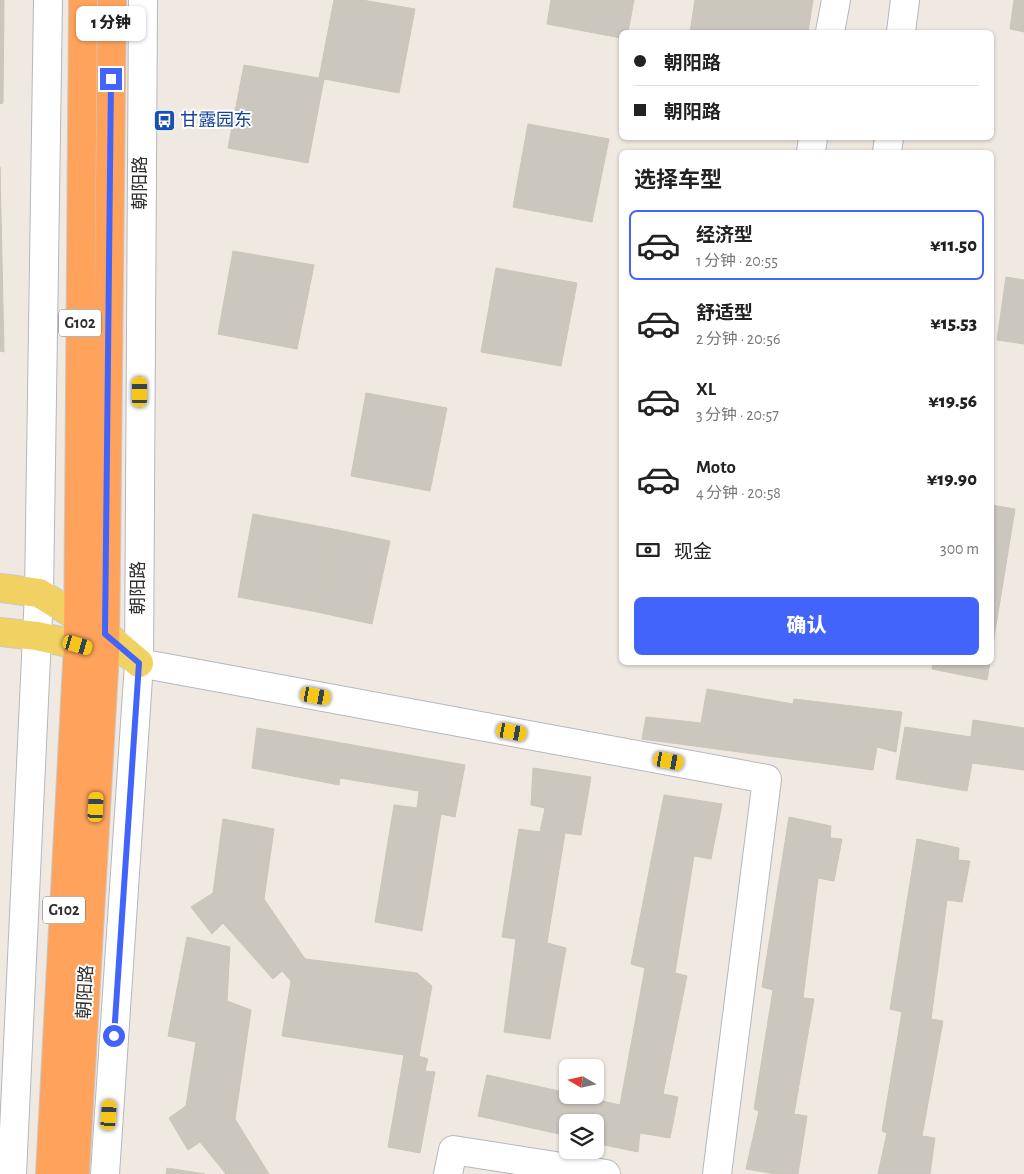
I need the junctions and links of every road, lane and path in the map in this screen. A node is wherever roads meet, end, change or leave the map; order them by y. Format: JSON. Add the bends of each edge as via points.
{"nodes":[{"id":1,"x":48,"y":0,"type":"edge"},
{"id":2,"x":83,"y":0,"type":"edge"},
{"id":3,"x":112,"y":0,"type":"edge"},
{"id":4,"x":143,"y":0,"type":"edge"},
{"id":5,"x":836,"y":0,"type":"edge"},
{"id":6,"x":905,"y":0,"type":"edge"},
{"id":7,"x":830,"y":30,"type":"edge"},
{"id":8,"x":901,"y":30,"type":"edge"},
{"id":9,"x":0,"y":588,"type":"edge"},
{"id":10,"x":39,"y":593,"type":"junction"},
{"id":11,"x":78,"y":617,"type":"junction"},
{"id":12,"x":0,"y":632,"type":"edge"},
{"id":13,"x":37,"y":636,"type":"junction"},
{"id":14,"x":105,"y":643,"type":"junction"},
{"id":15,"x":78,"y":645,"type":"junction"},
{"id":16,"x":139,"y":663,"type":"junction"},
{"id":17,"x":12,"y":1174,"type":"edge"},
{"id":18,"x":50,"y":1174,"type":"edge"},
{"id":19,"x":76,"y":1174,"type":"edge"},
{"id":20,"x":105,"y":1174,"type":"edge"},
{"id":21,"x":448,"y":1174,"type":"edge"},
{"id":22,"x":606,"y":1174,"type":"edge"},
{"id":23,"x":717,"y":1174,"type":"edge"}],
"edges":[{"from":1,"to":10,"type":"street"},
{"from":2,"to":11,"type":"highway","name":"朝阳路","number":"G102"},
{"from":3,"to":14,"type":"highway","name":"朝阳路","number":"G102"},
{"from":4,"to":16,"type":"street","name":"朝阳路"},
{"from":5,"to":7,"type":"street"},
{"from":6,"to":8,"type":"street"},
{"from":9,"to":10,"type":"main road"},
{"from":10,"to":11,"type":"main road"},
{"from":10,"to":13,"type":"street"},
{"from":11,"to":14,"type":"main road"},
{"from":11,"to":15,"type":"highway","name":"朝阳路","number":"G102"},
{"from":12,"to":13,"type":"main road"},
{"from":13,"to":15,"type":"main road"},
{"from":13,"to":17,"type":"street"},
{"from":14,"to":15,"type":"main road"},
{"from":14,"to":16,"type":"main road"},
{"from":14,"to":19,"type":"highway","name":"朝阳路","number":"G102"},
{"from":15,"to":18,"type":"highway","name":"朝阳路","number":"G102"},
{"from":16,"to":20,"type":"street","name":"朝阳路"},
{"from":16,"to":23,"type":"street","via":[[767,779]]},
{"from":21,"to":22,"type":"street","via":[[453,1150]]}]}
